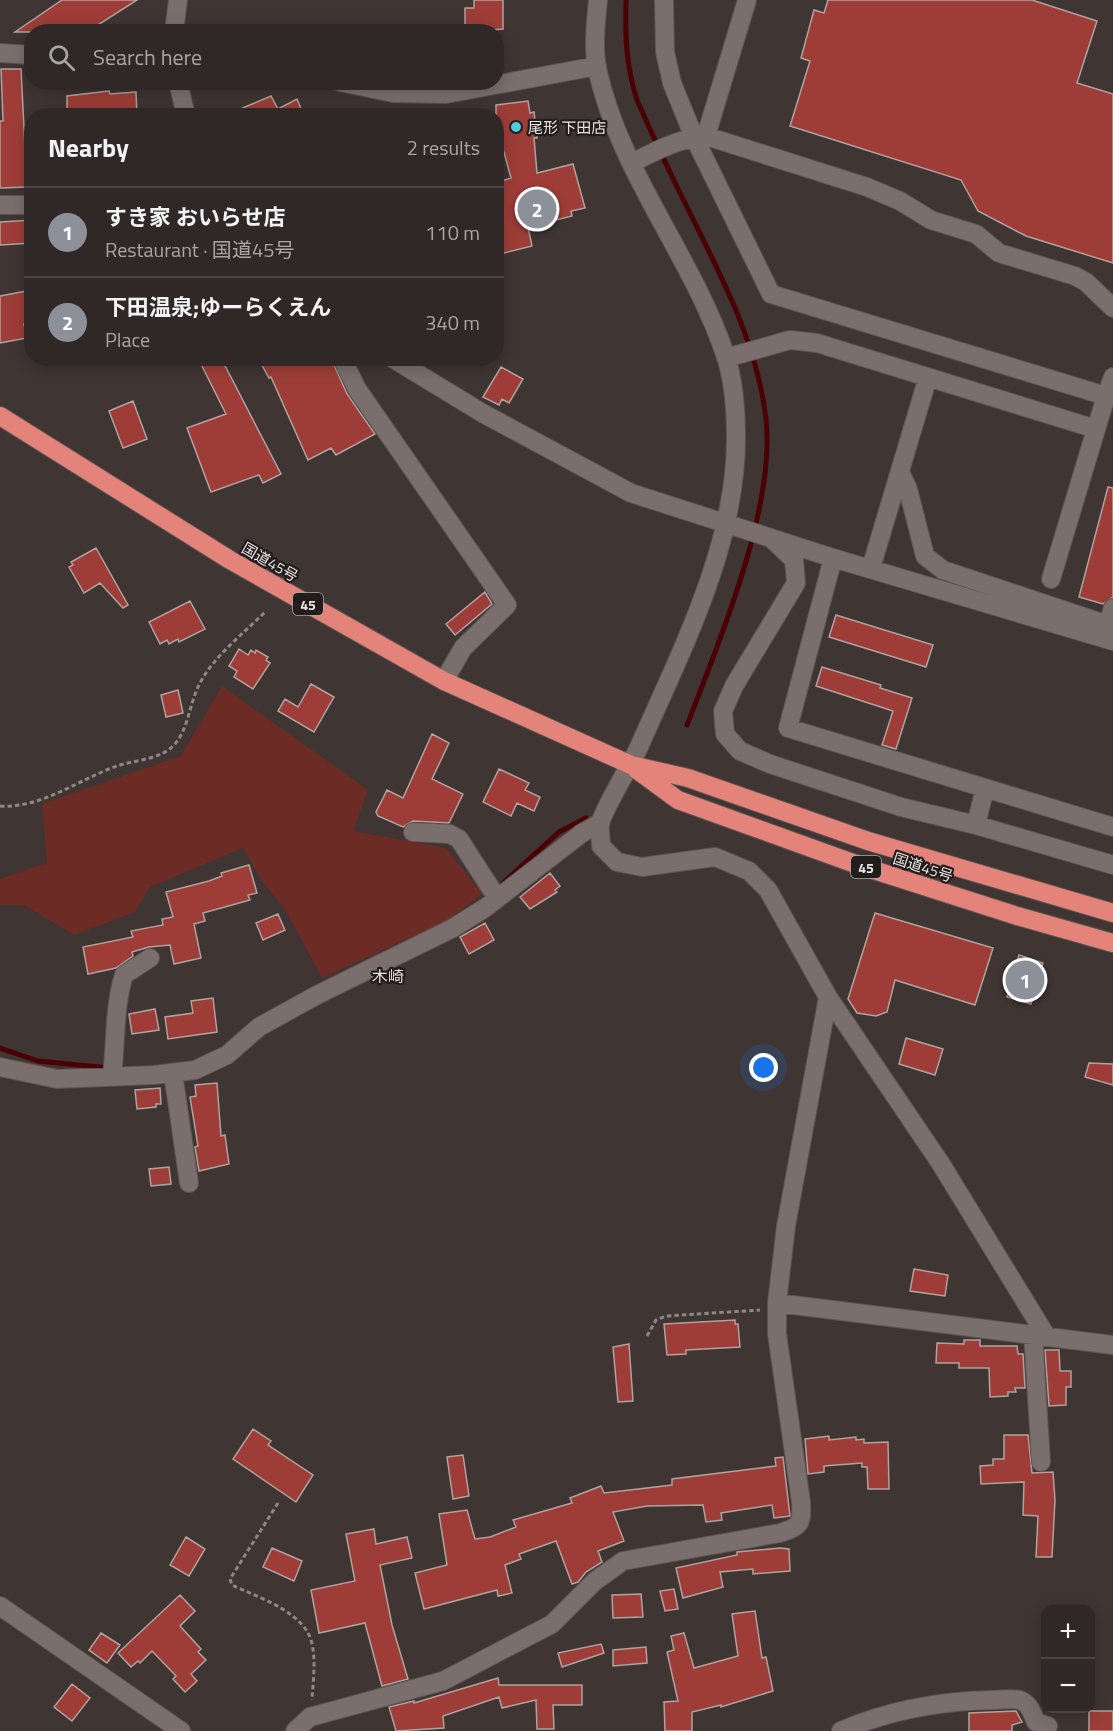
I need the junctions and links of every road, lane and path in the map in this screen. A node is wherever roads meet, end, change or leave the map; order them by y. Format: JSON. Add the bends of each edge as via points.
{"nodes":[{"id":1,"x":178,"y":0,"type":"edge"},
{"id":2,"x":598,"y":0,"type":"edge"},
{"id":3,"x":664,"y":0,"type":"edge"},
{"id":4,"x":747,"y":0,"type":"edge"},
{"id":5,"x":175,"y":24,"type":"edge"},
{"id":6,"x":0,"y":53,"type":"edge"},
{"id":7,"x":24,"y":54,"type":"edge"},
{"id":8,"x":597,"y":66,"type":"junction"},
{"id":9,"x":504,"y":83,"type":"edge"},
{"id":10,"x":180,"y":90,"type":"edge"},
{"id":11,"x":379,"y":90,"type":"edge"},
{"id":12,"x":468,"y":90,"type":"edge"},
{"id":13,"x":184,"y":108,"type":"edge"},
{"id":14,"x":700,"y":136,"type":"junction"},
{"id":15,"x":632,"y":163,"type":"junction"},
{"id":16,"x":0,"y":205,"type":"edge"},
{"id":17,"x":24,"y":205,"type":"edge"},
{"id":18,"x":1113,"y":308,"type":"edge"},
{"id":19,"x":856,"y":320,"type":"junction"},
{"id":20,"x":846,"y":352,"type":"junction"},
{"id":21,"x":726,"y":358,"type":"junction"},
{"id":22,"x":346,"y":366,"type":"edge"},
{"id":23,"x":405,"y":366,"type":"edge"},
{"id":24,"x":928,"y":377,"type":"junction"},
{"id":25,"x":1113,"y":377,"type":"edge"},
{"id":26,"x":1106,"y":396,"type":"junction"},
{"id":27,"x":0,"y":416,"type":"edge"},
{"id":28,"x":1096,"y":429,"type":"junction"},
{"id":29,"x":900,"y":472,"type":"junction"},
{"id":30,"x":727,"y":524,"type":"junction"},
{"id":31,"x":769,"y":536,"type":"junction"},
{"id":32,"x":833,"y":558,"type":"junction"},
{"id":33,"x":871,"y":568,"type":"junction"},
{"id":34,"x":1051,"y":579,"type":"dead end"},
{"id":35,"x":1113,"y":608,"type":"edge"},
{"id":36,"x":265,"y":612,"type":"dead end"},
{"id":37,"x":1113,"y":641,"type":"edge"},
{"id":38,"x":444,"y":681,"type":"junction"},
{"id":39,"x":631,"y":765,"type":"junction"},
{"id":40,"x":985,"y":788,"type":"junction"},
{"id":41,"x":0,"y":806,"type":"edge"},
{"id":42,"x":600,"y":823,"type":"junction"},
{"id":43,"x":976,"y":825,"type":"junction"},
{"id":44,"x":1113,"y":827,"type":"edge"},
{"id":45,"x":413,"y":832,"type":"dead end"},
{"id":46,"x":1113,"y":865,"type":"edge"},
{"id":47,"x":497,"y":898,"type":"junction"},
{"id":48,"x":1113,"y":913,"type":"edge"},
{"id":49,"x":1113,"y":943,"type":"edge"},
{"id":50,"x":150,"y":958,"type":"dead end"},
{"id":51,"x":828,"y":997,"type":"junction"},
{"id":52,"x":0,"y":1067,"type":"edge"},
{"id":53,"x":173,"y":1073,"type":"junction"},
{"id":54,"x":112,"y":1076,"type":"junction"},
{"id":55,"x":189,"y":1183,"type":"dead end"},
{"id":56,"x":777,"y":1306,"type":"junction"},
{"id":57,"x":1039,"y":1334,"type":"junction"},
{"id":58,"x":648,"y":1336,"type":"dead end"},
{"id":59,"x":1113,"y":1345,"type":"edge"},
{"id":60,"x":1041,"y":1462,"type":"dead end"},
{"id":61,"x":278,"y":1503,"type":"dead end"},
{"id":62,"x":0,"y":1606,"type":"edge"},
{"id":63,"x":315,"y":1715,"type":"junction"},
{"id":64,"x":1048,"y":1726,"type":"dead end"},
{"id":65,"x":181,"y":1731,"type":"edge"},
{"id":66,"x":295,"y":1731,"type":"edge"},
{"id":67,"x":841,"y":1731,"type":"edge"}],
"edges":[{"from":1,"to":5,"type":"street"},
{"from":2,"to":8,"type":"street"},
{"from":3,"to":14,"type":"street","via":[[665,52],[672,83]]},
{"from":4,"to":14,"type":"street"},
{"from":6,"to":7,"type":"street"},
{"from":8,"to":9,"type":"street"},
{"from":8,"to":15,"type":"street","via":[[610,112]]},
{"from":10,"to":13,"type":"street"},
{"from":11,"to":12,"type":"street","via":[[446,94]]},
{"from":14,"to":15,"type":"street"},
{"from":14,"to":18,"type":"street","via":[[867,187],[931,220],[976,234],[999,253],[1075,276]]},
{"from":14,"to":19,"type":"street","via":[[771,294]]},
{"from":15,"to":21,"type":"street"},
{"from":16,"to":17,"type":"street"},
{"from":19,"to":20,"type":"street"},
{"from":19,"to":26,"type":"street"},
{"from":20,"to":21,"type":"street","via":[[790,340]]},
{"from":20,"to":24,"type":"street"},
{"from":21,"to":30,"type":"street","via":[[736,435],[735,480]]},
{"from":22,"to":38,"type":"street","via":[[357,389],[507,605],[464,648]]},
{"from":23,"to":30,"type":"street","via":[[484,414],[631,493]]},
{"from":24,"to":28,"type":"street"},
{"from":24,"to":29,"type":"street"},
{"from":25,"to":26,"type":"street"},
{"from":26,"to":28,"type":"street"},
{"from":27,"to":38,"type":"highway","name":"国道45号","number":"45","via":[[230,560]]},
{"from":28,"to":34,"type":"street"},
{"from":29,"to":33,"type":"street"},
{"from":29,"to":35,"type":"street","via":[[925,556],[943,570],[1108,625]]},
{"from":30,"to":31,"type":"street"},
{"from":30,"to":39,"type":"street","via":[[692,623]]},
{"from":31,"to":32,"type":"street"},
{"from":31,"to":43,"type":"street","via":[[794,560],[796,583],[734,686],[723,711],[725,734],[740,751],[770,764],[901,807]]},
{"from":32,"to":33,"type":"street"},
{"from":32,"to":40,"type":"street","via":[[788,728]]},
{"from":33,"to":37,"type":"street"},
{"from":36,"to":41,"type":"path","via":[[199,683],[172,748],[116,766],[39,799]]},
{"from":38,"to":39,"type":"highway","name":"国道45号","number":"45"},
{"from":39,"to":42,"type":"street"},
{"from":39,"to":48,"type":"highway","name":"国道45号","number":"45","via":[[688,778],[868,841]]},
{"from":39,"to":49,"type":"highway","name":"国道45号","number":"45","via":[[678,800],[861,866]]},
{"from":40,"to":43,"type":"street"},
{"from":40,"to":44,"type":"street"},
{"from":42,"to":47,"type":"street"},
{"from":42,"to":51,"type":"street","via":[[602,846],[617,862],[642,867],[715,857],[749,871],[768,890]]},
{"from":43,"to":46,"type":"street"},
{"from":45,"to":47,"type":"street","via":[[450,834],[459,839]]},
{"from":47,"to":53,"type":"street","via":[[453,928],[260,1027],[227,1055],[195,1070]]},
{"from":50,"to":54,"type":"street","via":[[124,975],[118,994]]},
{"from":51,"to":56,"type":"street","via":[[786,1226]]},
{"from":51,"to":57,"type":"street","via":[[941,1164]]},
{"from":52,"to":54,"type":"street","via":[[57,1079]]},
{"from":53,"to":54,"type":"street"},
{"from":53,"to":55,"type":"street"},
{"from":56,"to":57,"type":"street"},
{"from":56,"to":58,"type":"path","via":[[666,1316],[656,1320]]},
{"from":56,"to":63,"type":"street","via":[[777,1334],[801,1502],[802,1519],[796,1527],[624,1561],[595,1581],[552,1624],[443,1681]]},
{"from":57,"to":59,"type":"street"},
{"from":57,"to":60,"type":"street"},
{"from":61,"to":63,"type":"path","via":[[230,1579],[232,1585],[283,1610],[303,1625],[310,1636]]},
{"from":62,"to":65,"type":"street"},
{"from":63,"to":66,"type":"street"},
{"from":64,"to":67,"type":"street","via":[[1036,1722],[1030,1707],[1020,1700],[961,1701],[870,1718]]}]}
